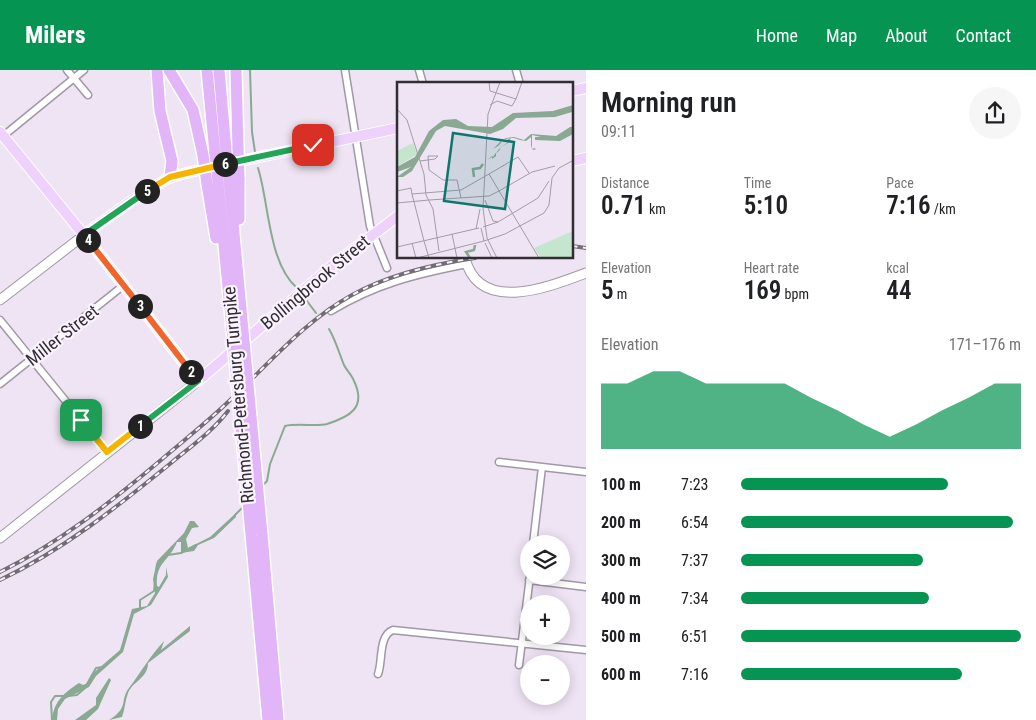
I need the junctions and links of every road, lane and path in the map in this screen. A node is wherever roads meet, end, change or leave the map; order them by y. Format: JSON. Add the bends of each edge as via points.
{"nodes":[{"id":1,"x":67,"y":70,"type":"edge"},
{"id":2,"x":84,"y":70,"type":"edge"},
{"id":3,"x":157,"y":70,"type":"edge"},
{"id":4,"x":170,"y":70,"type":"edge"},
{"id":5,"x":207,"y":70,"type":"edge"},
{"id":6,"x":218,"y":70,"type":"edge"},
{"id":7,"x":345,"y":70,"type":"edge"},
{"id":8,"x":236,"y":71,"type":"edge"},
{"id":9,"x":74,"y":78,"type":"junction"},
{"id":10,"x":88,"y":95,"type":"dead end"},
{"id":11,"x":397,"y":128,"type":"edge"},
{"id":12,"x":1,"y":136,"type":"edge"},
{"id":13,"x":354,"y":137,"type":"junction"},
{"id":14,"x":220,"y":152,"type":"junction"},
{"id":15,"x":170,"y":177,"type":"junction"},
{"id":16,"x":223,"y":181,"type":"junction"},
{"id":17,"x":397,"y":217,"type":"edge"},
{"id":18,"x":372,"y":234,"type":"junction"},
{"id":19,"x":84,"y":235,"type":"junction"},
{"id":20,"x":466,"y":261,"type":"edge"},
{"id":21,"x":387,"y":268,"type":"dead end"},
{"id":22,"x":586,"y":273,"type":"edge"},
{"id":23,"x":124,"y":285,"type":"junction"},
{"id":24,"x":0,"y":300,"type":"edge"},
{"id":25,"x":236,"y":310,"type":"junction"},
{"id":26,"x":331,"y":311,"type":"dead end"},
{"id":27,"x":0,"y":320,"type":"edge"},
{"id":28,"x":32,"y":360,"type":"junction"},
{"id":29,"x":198,"y":381,"type":"junction"},
{"id":30,"x":0,"y":384,"type":"edge"},
{"id":31,"x":107,"y":452,"type":"junction"},
{"id":32,"x":499,"y":462,"type":"dead end"},
{"id":33,"x":542,"y":467,"type":"junction"},
{"id":34,"x":586,"y":472,"type":"edge"},
{"id":35,"x":257,"y":534,"type":"junction"},
{"id":36,"x":534,"y":535,"type":"edge"},
{"id":37,"x":0,"y":538,"type":"edge"},
{"id":38,"x":570,"y":584,"type":"edge"},
{"id":39,"x":586,"y":587,"type":"edge"},
{"id":40,"x":520,"y":643,"type":"edge"},
{"id":41,"x":522,"y":645,"type":"edge"},
{"id":42,"x":540,"y":645,"type":"edge"},
{"id":43,"x":586,"y":650,"type":"edge"},
{"id":44,"x":519,"y":665,"type":"dead end"},
{"id":45,"x":378,"y":674,"type":"dead end"},
{"id":46,"x":268,"y":720,"type":"edge"},
{"id":47,"x":278,"y":720,"type":"edge"}],
"edges":[{"from":1,"to":9,"type":"street"},
{"from":2,"to":9,"type":"street"},
{"from":3,"to":15,"type":"highway","via":[[160,111],[172,161]]},
{"from":4,"to":16,"type":"highway","bridge":true,"via":[[193,110],[203,155]]},
{"from":5,"to":14,"type":"highway","name":"Richmond-Petersburg Turnpike"},
{"from":6,"to":14,"type":"highway","name":"Richmond-Petersburg Turnpike"},
{"from":7,"to":13,"type":"street"},
{"from":8,"to":16,"type":"highway","bridge":true,"via":[[238,149]]},
{"from":9,"to":10,"type":"street"},
{"from":9,"to":12,"type":"street"},
{"from":11,"to":13,"type":"main road"},
{"from":12,"to":19,"type":"main road"},
{"from":13,"to":15,"type":"main road"},
{"from":13,"to":18,"type":"street"},
{"from":14,"to":16,"type":"highway","name":"Richmond-Petersburg Turnpike","bridge":true},
{"from":15,"to":19,"type":"main road"},
{"from":16,"to":25,"type":"highway","name":"Richmond-Petersburg Turnpike"},
{"from":16,"to":25,"type":"highway","name":"Richmond-Petersburg Turnpike","via":[[238,273]]},
{"from":17,"to":18,"type":"main road","name":"Bollingbrook Street"},
{"from":18,"to":21,"type":"street"},
{"from":18,"to":29,"type":"main road","name":"Bollingbrook Street"},
{"from":19,"to":23,"type":"main road"},
{"from":19,"to":24,"type":"street"},
{"from":20,"to":22,"type":"street","via":[[474,276],[488,288],[502,293],[520,292]]},
{"from":20,"to":26,"type":"street","via":[[392,281]]},
{"from":23,"to":28,"type":"street","name":"Miller Street"},
{"from":23,"to":29,"type":"main road"},
{"from":25,"to":35,"type":"highway","name":"Richmond-Petersburg Turnpike","bridge":true},
{"from":25,"to":35,"type":"highway","name":"Richmond-Petersburg Turnpike","bridge":true,"via":[[232,329]]},
{"from":27,"to":28,"type":"street"},
{"from":28,"to":30,"type":"street","name":"Miller Street"},
{"from":28,"to":31,"type":"street"},
{"from":29,"to":31,"type":"street","name":"Bollingbrook Street"},
{"from":31,"to":37,"type":"street","name":"Bollingbrook Street"},
{"from":32,"to":33,"type":"street"},
{"from":33,"to":34,"type":"street"},
{"from":33,"to":36,"type":"street"},
{"from":35,"to":46,"type":"highway","name":"Richmond-Petersburg Turnpike"},
{"from":35,"to":47,"type":"highway","name":"Richmond-Petersburg Turnpike"},
{"from":38,"to":39,"type":"street"},
{"from":40,"to":45,"type":"street","via":[[393,630],[387,632]]},
{"from":41,"to":44,"type":"street"},
{"from":42,"to":43,"type":"street"}]}
